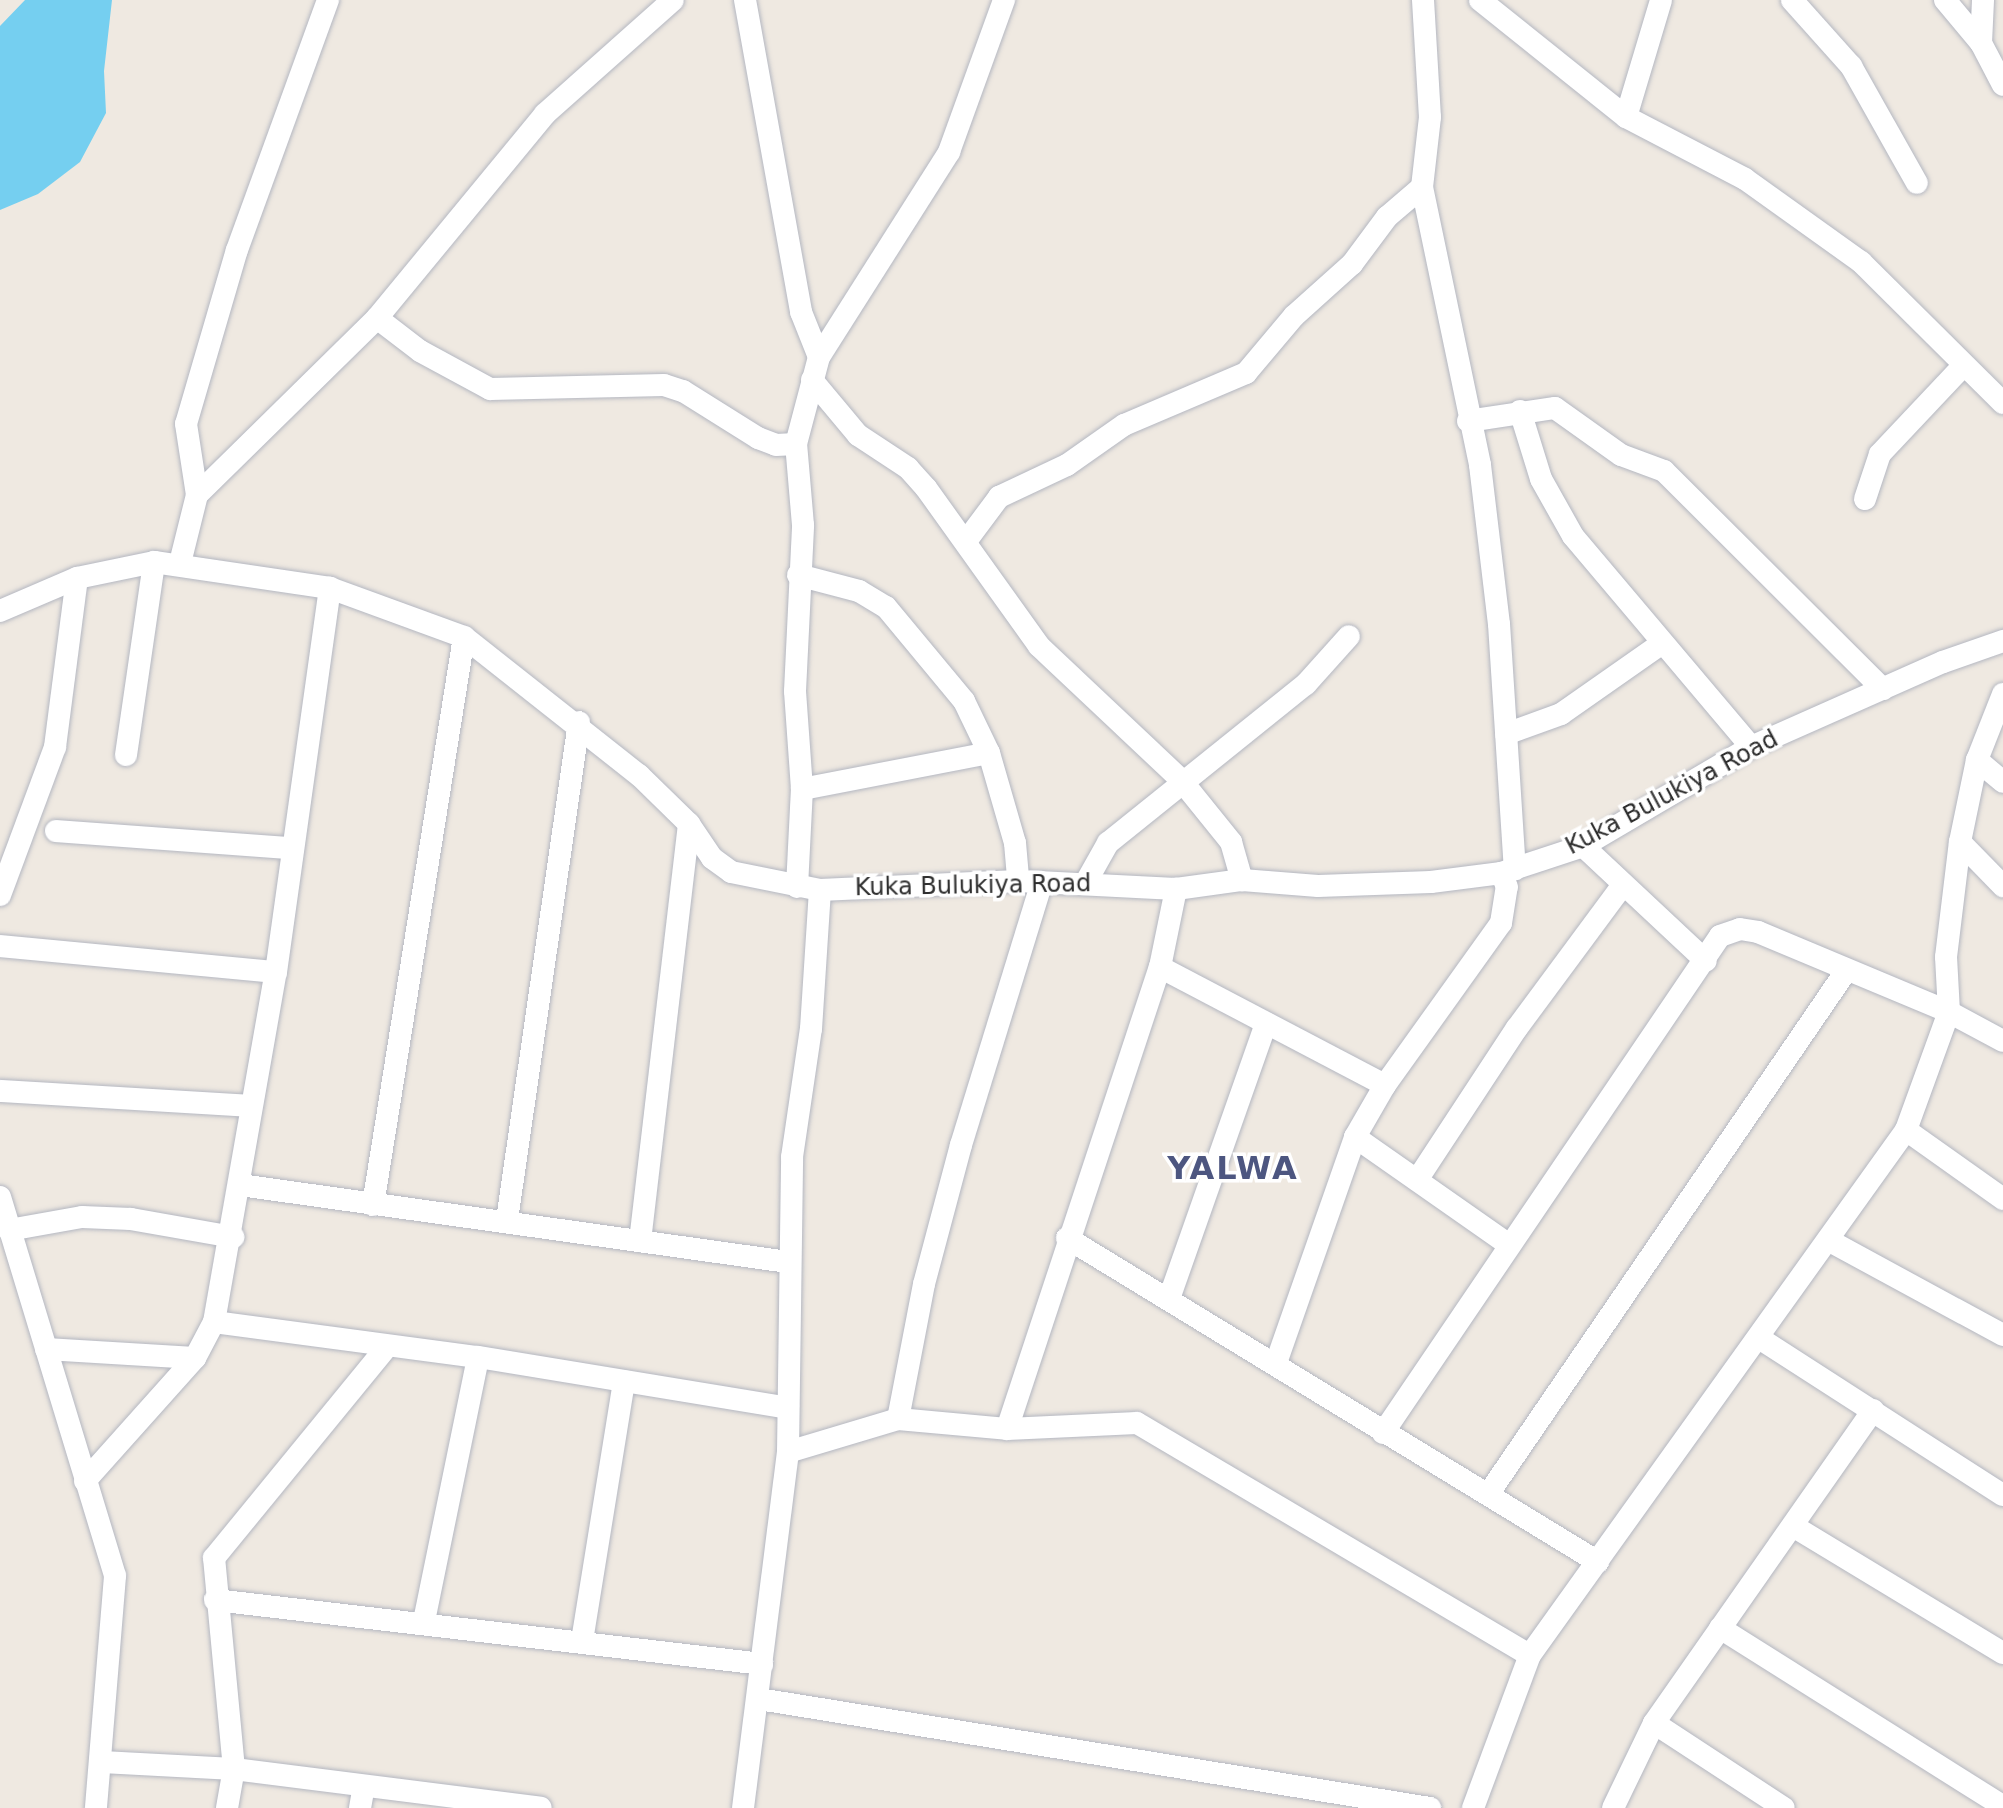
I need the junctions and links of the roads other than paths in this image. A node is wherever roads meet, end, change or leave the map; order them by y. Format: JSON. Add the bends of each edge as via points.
{"nodes":[{"id":1,"x":328,"y":0,"type":"edge"},
{"id":2,"x":673,"y":0,"type":"edge"},
{"id":3,"x":745,"y":0,"type":"edge"},
{"id":4,"x":1004,"y":0,"type":"edge"},
{"id":5,"x":1423,"y":0,"type":"edge"},
{"id":6,"x":1480,"y":0,"type":"edge"},
{"id":7,"x":1661,"y":0,"type":"edge"},
{"id":8,"x":1792,"y":0,"type":"edge"},
{"id":9,"x":1945,"y":0,"type":"edge"},
{"id":10,"x":1983,"y":0,"type":"edge"},
{"id":11,"x":1981,"y":43,"type":"junction"},
{"id":12,"x":2003,"y":85,"type":"edge"},
{"id":13,"x":1626,"y":117,"type":"junction"},
{"id":14,"x":1917,"y":183,"type":"dead end"},
{"id":15,"x":1422,"y":187,"type":"junction"},
{"id":16,"x":377,"y":318,"type":"junction"},
{"id":17,"x":819,"y":357,"type":"junction"},
{"id":18,"x":1963,"y":366,"type":"junction"},
{"id":19,"x":812,"y":380,"type":"junction"},
{"id":20,"x":2003,"y":403,"type":"edge"},
{"id":21,"x":1520,"y":411,"type":"junction"},
{"id":22,"x":1468,"y":421,"type":"junction"},
{"id":23,"x":796,"y":444,"type":"junction"},
{"id":24,"x":197,"y":495,"type":"junction"},
{"id":25,"x":1865,"y":499,"type":"dead end"},
{"id":26,"x":967,"y":540,"type":"junction"},
{"id":27,"x":154,"y":562,"type":"junction"},
{"id":28,"x":180,"y":563,"type":"junction"},
{"id":29,"x":798,"y":575,"type":"junction"},
{"id":30,"x":77,"y":578,"type":"junction"},
{"id":31,"x":330,"y":588,"type":"junction"},
{"id":32,"x":0,"y":611,"type":"edge"},
{"id":33,"x":1349,"y":636,"type":"dead end"},
{"id":34,"x":464,"y":637,"type":"junction"},
{"id":35,"x":2003,"y":641,"type":"edge"},
{"id":36,"x":1661,"y":644,"type":"junction"},
{"id":37,"x":1883,"y":689,"type":"junction"},
{"id":38,"x":2003,"y":694,"type":"edge"},
{"id":39,"x":579,"y":722,"type":"junction"},
{"id":40,"x":1506,"y":734,"type":"junction"},
{"id":41,"x":1751,"y":747,"type":"junction"},
{"id":42,"x":989,"y":753,"type":"junction"},
{"id":43,"x":126,"y":755,"type":"dead end"},
{"id":44,"x":1977,"y":760,"type":"junction"},
{"id":45,"x":1181,"y":780,"type":"junction"},
{"id":46,"x":2003,"y":782,"type":"edge"},
{"id":47,"x":802,"y":789,"type":"junction"},
{"id":48,"x":689,"y":824,"type":"junction"},
{"id":49,"x":56,"y":831,"type":"dead end"},
{"id":50,"x":1960,"y":842,"type":"junction"},
{"id":51,"x":1583,"y":846,"type":"junction"},
{"id":52,"x":290,"y":848,"type":"junction"},
{"id":53,"x":1508,"y":871,"type":"junction"},
{"id":54,"x":1242,"y":880,"type":"junction"},
{"id":55,"x":1018,"y":881,"type":"junction"},
{"id":56,"x":1042,"y":882,"type":"junction"},
{"id":57,"x":1086,"y":882,"type":"junction"},
{"id":58,"x":1622,"y":886,"type":"junction"},
{"id":59,"x":2003,"y":886,"type":"edge"},
{"id":60,"x":797,"y":887,"type":"junction"},
{"id":61,"x":1176,"y":889,"type":"junction"},
{"id":62,"x":820,"y":890,"type":"junction"},
{"id":63,"x":0,"y":895,"type":"edge"},
{"id":64,"x":0,"y":946,"type":"edge"},
{"id":65,"x":1706,"y":961,"type":"junction"},
{"id":66,"x":1160,"y":967,"type":"junction"},
{"id":67,"x":1846,"y":971,"type":"junction"},
{"id":68,"x":276,"y":972,"type":"junction"},
{"id":69,"x":1949,"y":1012,"type":"junction"},
{"id":70,"x":1266,"y":1023,"type":"junction"},
{"id":71,"x":2003,"y":1041,"type":"edge"},
{"id":72,"x":1385,"y":1085,"type":"junction"},
{"id":73,"x":0,"y":1091,"type":"edge"},
{"id":74,"x":250,"y":1106,"type":"junction"},
{"id":75,"x":1906,"y":1130,"type":"junction"},
{"id":76,"x":1355,"y":1137,"type":"junction"},
{"id":77,"x":1417,"y":1180,"type":"junction"},
{"id":78,"x":240,"y":1185,"type":"junction"},
{"id":79,"x":0,"y":1197,"type":"edge"},
{"id":80,"x":2003,"y":1199,"type":"edge"},
{"id":81,"x":373,"y":1205,"type":"junction"},
{"id":82,"x":507,"y":1220,"type":"junction"},
{"id":83,"x":9,"y":1230,"type":"junction"},
{"id":84,"x":233,"y":1237,"type":"junction"},
{"id":85,"x":1067,"y":1238,"type":"junction"},
{"id":86,"x":1828,"y":1240,"type":"junction"},
{"id":87,"x":640,"y":1241,"type":"junction"},
{"id":88,"x":1508,"y":1244,"type":"junction"},
{"id":89,"x":788,"y":1262,"type":"junction"},
{"id":90,"x":1170,"y":1296,"type":"junction"},
{"id":91,"x":214,"y":1322,"type":"junction"},
{"id":92,"x":2003,"y":1335,"type":"edge"},
{"id":93,"x":1759,"y":1338,"type":"junction"},
{"id":94,"x":46,"y":1349,"type":"junction"},
{"id":95,"x":385,"y":1349,"type":"junction"},
{"id":96,"x":478,"y":1357,"type":"junction"},
{"id":97,"x":195,"y":1358,"type":"junction"},
{"id":98,"x":1276,"y":1363,"type":"junction"},
{"id":99,"x":624,"y":1381,"type":"junction"},
{"id":100,"x":788,"y":1408,"type":"junction"},
{"id":101,"x":1873,"y":1410,"type":"junction"},
{"id":102,"x":898,"y":1419,"type":"junction"},
{"id":103,"x":1007,"y":1429,"type":"junction"},
{"id":104,"x":1383,"y":1433,"type":"junction"},
{"id":105,"x":788,"y":1452,"type":"junction"},
{"id":106,"x":85,"y":1481,"type":"junction"},
{"id":107,"x":1489,"y":1493,"type":"junction"},
{"id":108,"x":2003,"y":1495,"type":"edge"},
{"id":109,"x":1793,"y":1526,"type":"junction"},
{"id":110,"x":1598,"y":1562,"type":"junction"},
{"id":111,"x":215,"y":1600,"type":"junction"},
{"id":112,"x":424,"y":1621,"type":"junction"},
{"id":113,"x":1720,"y":1628,"type":"junction"},
{"id":114,"x":582,"y":1641,"type":"junction"},
{"id":115,"x":2003,"y":1653,"type":"edge"},
{"id":116,"x":1530,"y":1655,"type":"junction"},
{"id":117,"x":762,"y":1664,"type":"junction"},
{"id":118,"x":759,"y":1699,"type":"junction"},
{"id":119,"x":1654,"y":1723,"type":"junction"},
{"id":120,"x":102,"y":1762,"type":"junction"},
{"id":121,"x":234,"y":1769,"type":"junction"},
{"id":122,"x":362,"y":1797,"type":"edge"},
{"id":123,"x":1752,"y":1799,"type":"edge"},
{"id":124,"x":489,"y":1805,"type":"edge"},
{"id":125,"x":2003,"y":1806,"type":"edge"},
{"id":126,"x":96,"y":1808,"type":"edge"},
{"id":127,"x":227,"y":1808,"type":"edge"},
{"id":128,"x":541,"y":1808,"type":"edge"},
{"id":129,"x":743,"y":1808,"type":"edge"},
{"id":130,"x":1430,"y":1808,"type":"edge"},
{"id":131,"x":1473,"y":1808,"type":"edge"},
{"id":132,"x":1613,"y":1808,"type":"edge"},
{"id":133,"x":1784,"y":1808,"type":"edge"}],
"edges":[{"from":1,"to":24,"type":"street","via":[[237,250],[186,424]]},
{"from":2,"to":16,"type":"street","via":[[545,114]]},
{"from":3,"to":17,"type":"street","via":[[801,312]]},
{"from":4,"to":17,"type":"street","via":[[949,152]]},
{"from":5,"to":15,"type":"street","via":[[1430,117]]},
{"from":6,"to":13,"type":"street"},
{"from":7,"to":13,"type":"street"},
{"from":8,"to":14,"type":"street","via":[[1851,66]]},
{"from":9,"to":11,"type":"street"},
{"from":10,"to":11,"type":"street"},
{"from":11,"to":12,"type":"street"},
{"from":13,"to":18,"type":"street","via":[[1745,179],[1861,262]]},
{"from":15,"to":22,"type":"street"},
{"from":15,"to":26,"type":"street","via":[[1387,217],[1352,264],[1294,316],[1246,373],[1124,425],[1067,465],[999,497]]},
{"from":16,"to":23,"type":"street","via":[[420,351],[490,389],[664,385],[683,391],[758,438],[776,445]]},
{"from":16,"to":24,"type":"street"},
{"from":17,"to":19,"type":"street"},
{"from":18,"to":20,"type":"street"},
{"from":18,"to":25,"type":"street","via":[[1880,454]]},
{"from":19,"to":23,"type":"street"},
{"from":19,"to":26,"type":"street","via":[[858,435],[908,468]]},
{"from":21,"to":22,"type":"street"},
{"from":21,"to":36,"type":"street","via":[[1541,479],[1573,536]]},
{"from":21,"to":37,"type":"street","via":[[1555,408],[1621,455],[1682,484],[1730,541]]},
{"from":22,"to":40,"type":"street","via":[[1481,480]]},
{"from":23,"to":29,"type":"street","via":[[803,525]]},
{"from":24,"to":28,"type":"street"},
{"from":26,"to":45,"type":"street","via":[[1039,646]]},
{"from":27,"to":28,"type":"street","name":"Kuka Bulukiya Road"},
{"from":27,"to":30,"type":"street","name":"Kuka Bulukiya Road"},
{"from":27,"to":43,"type":"street"},
{"from":28,"to":31,"type":"street","name":"Kuka Bulukiya Road"},
{"from":29,"to":42,"type":"street","via":[[859,591],[886,607],[964,701]]},
{"from":29,"to":47,"type":"street","via":[[795,691]]},
{"from":30,"to":32,"type":"street","name":"Kuka Bulukiya Road"},
{"from":30,"to":63,"type":"street","via":[[55,747]]},
{"from":31,"to":34,"type":"street","name":"Kuka Bulukiya Road"},
{"from":31,"to":52,"type":"street"},
{"from":33,"to":45,"type":"street","via":[[1306,684]]},
{"from":34,"to":39,"type":"street","name":"Kuka Bulukiya Road"},
{"from":34,"to":81,"type":"street"},
{"from":35,"to":37,"type":"street","name":"Kuka Bulukiya Road"},
{"from":36,"to":40,"type":"street","via":[[1561,714]]},
{"from":36,"to":41,"type":"street"},
{"from":37,"to":41,"type":"street","name":"Kuka Bulukiya Road"},
{"from":38,"to":44,"type":"street"},
{"from":39,"to":48,"type":"street","name":"Kuka Bulukiya Road"},
{"from":39,"to":82,"type":"street"},
{"from":40,"to":53,"type":"street"},
{"from":41,"to":51,"type":"street","name":"Kuka Bulukiya Road"},
{"from":42,"to":47,"type":"street"},
{"from":42,"to":55,"type":"street","via":[[1015,843]]},
{"from":44,"to":46,"type":"street"},
{"from":44,"to":50,"type":"street"},
{"from":45,"to":54,"type":"street","via":[[1231,842]]},
{"from":45,"to":57,"type":"street","via":[[1108,843]]},
{"from":47,"to":60,"type":"street"},
{"from":48,"to":60,"type":"street","name":"Kuka Bulukiya Road","via":[[712,858],[731,872]]},
{"from":48,"to":87,"type":"street"},
{"from":49,"to":52,"type":"street"},
{"from":50,"to":59,"type":"street"},
{"from":50,"to":69,"type":"street","via":[[1946,957]]},
{"from":51,"to":53,"type":"street","name":"Kuka Bulukiya Road"},
{"from":51,"to":58,"type":"street"},
{"from":52,"to":68,"type":"street"},
{"from":53,"to":54,"type":"street","name":"Kuka Bulukiya Road","via":[[1431,882],[1318,886]]},
{"from":53,"to":72,"type":"street","via":[[1501,923]]},
{"from":54,"to":61,"type":"street","name":"Kuka Bulukiya Road"},
{"from":55,"to":56,"type":"street","name":"Kuka Bulukiya Road"},
{"from":55,"to":62,"type":"street","name":"Kuka Bulukiya Road"},
{"from":56,"to":57,"type":"street","name":"Kuka Bulukiya Road"},
{"from":56,"to":102,"type":"street","via":[[961,1145],[924,1284]]},
{"from":57,"to":61,"type":"street","name":"Kuka Bulukiya Road"},
{"from":58,"to":65,"type":"street"},
{"from":58,"to":77,"type":"street","via":[[1517,1028]]},
{"from":60,"to":62,"type":"street","name":"Kuka Bulukiya Road"},
{"from":61,"to":66,"type":"street"},
{"from":62,"to":89,"type":"street","via":[[811,1029],[792,1157]]},
{"from":64,"to":68,"type":"street"},
{"from":65,"to":67,"type":"street","via":[[1720,936],[1740,929]]},
{"from":65,"to":88,"type":"street"},
{"from":66,"to":70,"type":"street"},
{"from":66,"to":85,"type":"street"},
{"from":67,"to":69,"type":"street"},
{"from":67,"to":107,"type":"street"},
{"from":68,"to":74,"type":"street"},
{"from":69,"to":71,"type":"street"},
{"from":69,"to":75,"type":"street"},
{"from":70,"to":72,"type":"street"},
{"from":70,"to":90,"type":"street"},
{"from":72,"to":76,"type":"street"},
{"from":73,"to":74,"type":"street"},
{"from":74,"to":78,"type":"street"},
{"from":75,"to":80,"type":"street"},
{"from":75,"to":86,"type":"street"},
{"from":76,"to":77,"type":"street"},
{"from":76,"to":98,"type":"street"},
{"from":77,"to":88,"type":"street"},
{"from":78,"to":81,"type":"street"},
{"from":78,"to":84,"type":"street"},
{"from":79,"to":83,"type":"street"},
{"from":81,"to":82,"type":"street"},
{"from":82,"to":87,"type":"street"},
{"from":83,"to":84,"type":"street","via":[[82,1217],[131,1219]]},
{"from":83,"to":94,"type":"street"},
{"from":84,"to":91,"type":"street"},
{"from":85,"to":90,"type":"street"},
{"from":85,"to":103,"type":"street"},
{"from":86,"to":92,"type":"street"},
{"from":86,"to":93,"type":"street"},
{"from":87,"to":89,"type":"street"},
{"from":88,"to":104,"type":"street"},
{"from":89,"to":100,"type":"street"},
{"from":90,"to":98,"type":"street"},
{"from":91,"to":95,"type":"street"},
{"from":91,"to":97,"type":"street"},
{"from":93,"to":101,"type":"street"},
{"from":93,"to":110,"type":"street"},
{"from":94,"to":97,"type":"street"},
{"from":94,"to":106,"type":"street"},
{"from":95,"to":96,"type":"street"},
{"from":95,"to":111,"type":"street","via":[[214,1558]]},
{"from":96,"to":99,"type":"street"},
{"from":96,"to":112,"type":"street"},
{"from":97,"to":106,"type":"street"},
{"from":98,"to":104,"type":"street"},
{"from":99,"to":100,"type":"street"},
{"from":99,"to":114,"type":"street"},
{"from":100,"to":105,"type":"street"},
{"from":101,"to":108,"type":"street"},
{"from":101,"to":109,"type":"street"},
{"from":102,"to":103,"type":"street"},
{"from":102,"to":105,"type":"street"},
{"from":103,"to":116,"type":"street","via":[[1137,1423],[1152,1428]]},
{"from":104,"to":107,"type":"street"},
{"from":105,"to":117,"type":"street"},
{"from":106,"to":120,"type":"street","via":[[115,1576]]},
{"from":107,"to":110,"type":"street"},
{"from":109,"to":113,"type":"street"},
{"from":109,"to":115,"type":"street"},
{"from":110,"to":116,"type":"street"},
{"from":111,"to":112,"type":"street"},
{"from":111,"to":121,"type":"street"},
{"from":112,"to":114,"type":"street"},
{"from":113,"to":119,"type":"street"},
{"from":113,"to":125,"type":"street"},
{"from":114,"to":117,"type":"street"},
{"from":116,"to":131,"type":"street"},
{"from":117,"to":118,"type":"street"},
{"from":118,"to":129,"type":"street"},
{"from":118,"to":130,"type":"street"},
{"from":119,"to":123,"type":"street"},
{"from":119,"to":132,"type":"street"},
{"from":120,"to":121,"type":"street"},
{"from":120,"to":126,"type":"street"},
{"from":121,"to":122,"type":"street"},
{"from":121,"to":127,"type":"street"},
{"from":122,"to":124,"type":"street"},
{"from":123,"to":133,"type":"street"},
{"from":124,"to":128,"type":"street"}]}
